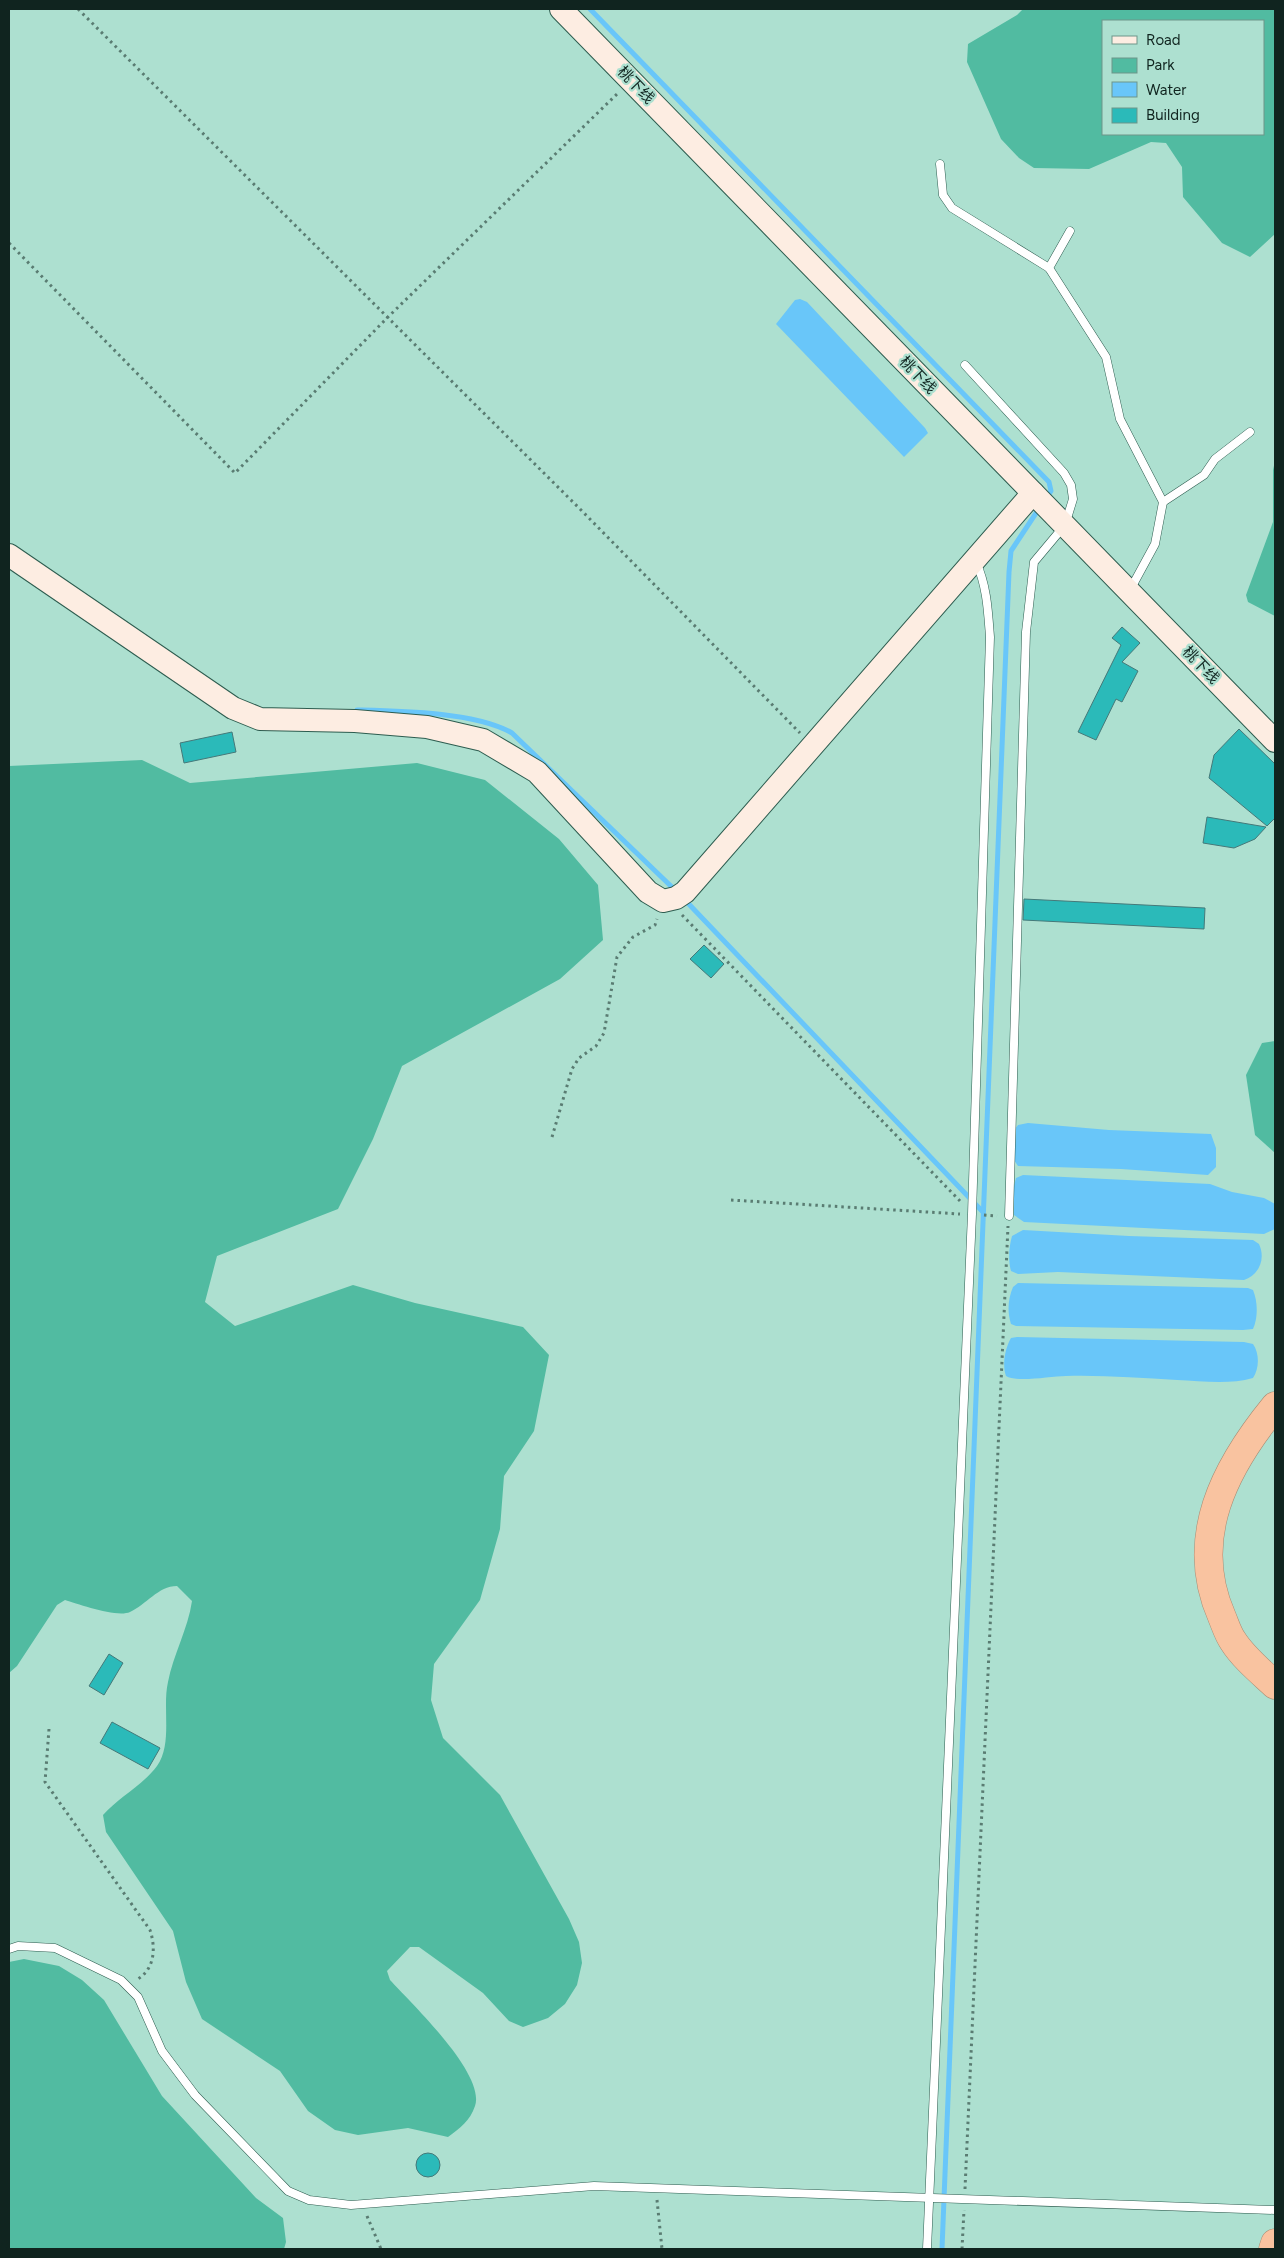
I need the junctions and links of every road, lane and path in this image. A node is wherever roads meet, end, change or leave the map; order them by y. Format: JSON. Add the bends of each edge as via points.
{"nodes":[{"id":1,"x":78,"y":9,"type":"edge"},
{"id":2,"x":561,"y":9,"type":"edge"},
{"id":3,"x":631,"y":80,"type":"junction"},
{"id":4,"x":940,"y":164,"type":"dead end"},
{"id":5,"x":1070,"y":231,"type":"dead end"},
{"id":6,"x":9,"y":243,"type":"edge"},
{"id":7,"x":1048,"y":268,"type":"junction"},
{"id":8,"x":388,"y":317,"type":"junction"},
{"id":9,"x":965,"y":365,"type":"dead end"},
{"id":10,"x":1250,"y":432,"type":"dead end"},
{"id":11,"x":1033,"y":493,"type":"junction"},
{"id":12,"x":1163,"y":502,"type":"junction"},
{"id":13,"x":1064,"y":525,"type":"junction"},
{"id":14,"x":9,"y":555,"type":"edge"},
{"id":15,"x":975,"y":560,"type":"junction"},
{"id":16,"x":1130,"y":592,"type":"junction"},
{"id":17,"x":1275,"y":741,"type":"edge"},
{"id":18,"x":813,"y":746,"type":"junction"},
{"id":19,"x":663,"y":901,"type":"junction"},
{"id":20,"x":552,"y":1137,"type":"dead end"},
{"id":21,"x":731,"y":1200,"type":"dead end"},
{"id":22,"x":972,"y":1214,"type":"junction"},
{"id":23,"x":1009,"y":1216,"type":"junction"},
{"id":24,"x":1275,"y":1406,"type":"edge"},
{"id":25,"x":1275,"y":1685,"type":"edge"},
{"id":26,"x":49,"y":1729,"type":"dead end"},
{"id":27,"x":9,"y":1949,"type":"edge"},
{"id":28,"x":127,"y":1986,"type":"junction"},
{"id":29,"x":656,"y":2189,"type":"junction"},
{"id":30,"x":929,"y":2196,"type":"junction"},
{"id":31,"x":965,"y":2198,"type":"junction"},
{"id":32,"x":362,"y":2204,"type":"junction"},
{"id":33,"x":1275,"y":2210,"type":"edge"},
{"id":34,"x":1275,"y":2243,"type":"edge"},
{"id":35,"x":381,"y":2249,"type":"edge"},
{"id":36,"x":662,"y":2249,"type":"edge"},
{"id":37,"x":927,"y":2249,"type":"edge"},
{"id":38,"x":962,"y":2249,"type":"edge"},
{"id":39,"x":1273,"y":2249,"type":"edge"}],
"edges":[{"from":1,"to":8,"type":"path"},
{"from":2,"to":3,"type":"street","name":"桃下线"},
{"from":3,"to":8,"type":"path"},
{"from":3,"to":11,"type":"street","name":"桃下线"},
{"from":4,"to":7,"type":"lane","via":[[943,195],[952,208]]},
{"from":5,"to":7,"type":"lane"},
{"from":6,"to":8,"type":"path","via":[[236,473]]},
{"from":7,"to":12,"type":"lane","via":[[1106,357],[1120,419]]},
{"from":8,"to":18,"type":"path"},
{"from":9,"to":13,"type":"lane","via":[[1064,473],[1071,485],[1073,499]]},
{"from":10,"to":12,"type":"lane","via":[[1215,459],[1204,475]]},
{"from":11,"to":13,"type":"street","name":"桃下线"},
{"from":11,"to":15,"type":"street"},
{"from":12,"to":16,"type":"lane","via":[[1156,544]]},
{"from":13,"to":16,"type":"street","name":"桃下线"},
{"from":13,"to":23,"type":"lane","via":[[1034,562],[1026,632]]},
{"from":14,"to":19,"type":"street","via":[[233,708],[260,718],[355,721],[427,728],[483,740],[497,747],[537,772],[648,892]]},
{"from":15,"to":18,"type":"street"},
{"from":15,"to":22,"type":"lane","via":[[983,578],[990,637]]},
{"from":16,"to":17,"type":"street","name":"桃下线"},
{"from":18,"to":19,"type":"street","via":[[685,892]]},
{"from":19,"to":20,"type":"path","via":[[655,925],[632,936],[617,957],[604,1033],[596,1046],[579,1058],[572,1069]]},
{"from":19,"to":22,"type":"path","via":[[679,911]]},
{"from":21,"to":22,"type":"path"},
{"from":22,"to":23,"type":"path"},
{"from":22,"to":30,"type":"lane"},
{"from":23,"to":31,"type":"path"},
{"from":24,"to":25,"type":"highway","via":[[1234,1462],[1214,1512],[1207,1552],[1213,1597],[1233,1641]]},
{"from":26,"to":28,"type":"path","via":[[45,1782],[150,1930],[155,1944],[153,1960],[140,1978]]},
{"from":27,"to":28,"type":"lane","via":[[18,1946],[55,1948],[121,1980]]},
{"from":28,"to":32,"type":"lane","via":[[138,1997],[162,2051],[195,2095],[288,2191],[309,2200]]},
{"from":29,"to":30,"type":"lane"},
{"from":29,"to":32,"type":"lane","via":[[594,2186]]},
{"from":29,"to":36,"type":"path"},
{"from":30,"to":31,"type":"lane"},
{"from":30,"to":37,"type":"lane"},
{"from":31,"to":33,"type":"lane"},
{"from":31,"to":38,"type":"path"},
{"from":32,"to":35,"type":"path"},
{"from":34,"to":39,"type":"highway"}]}
